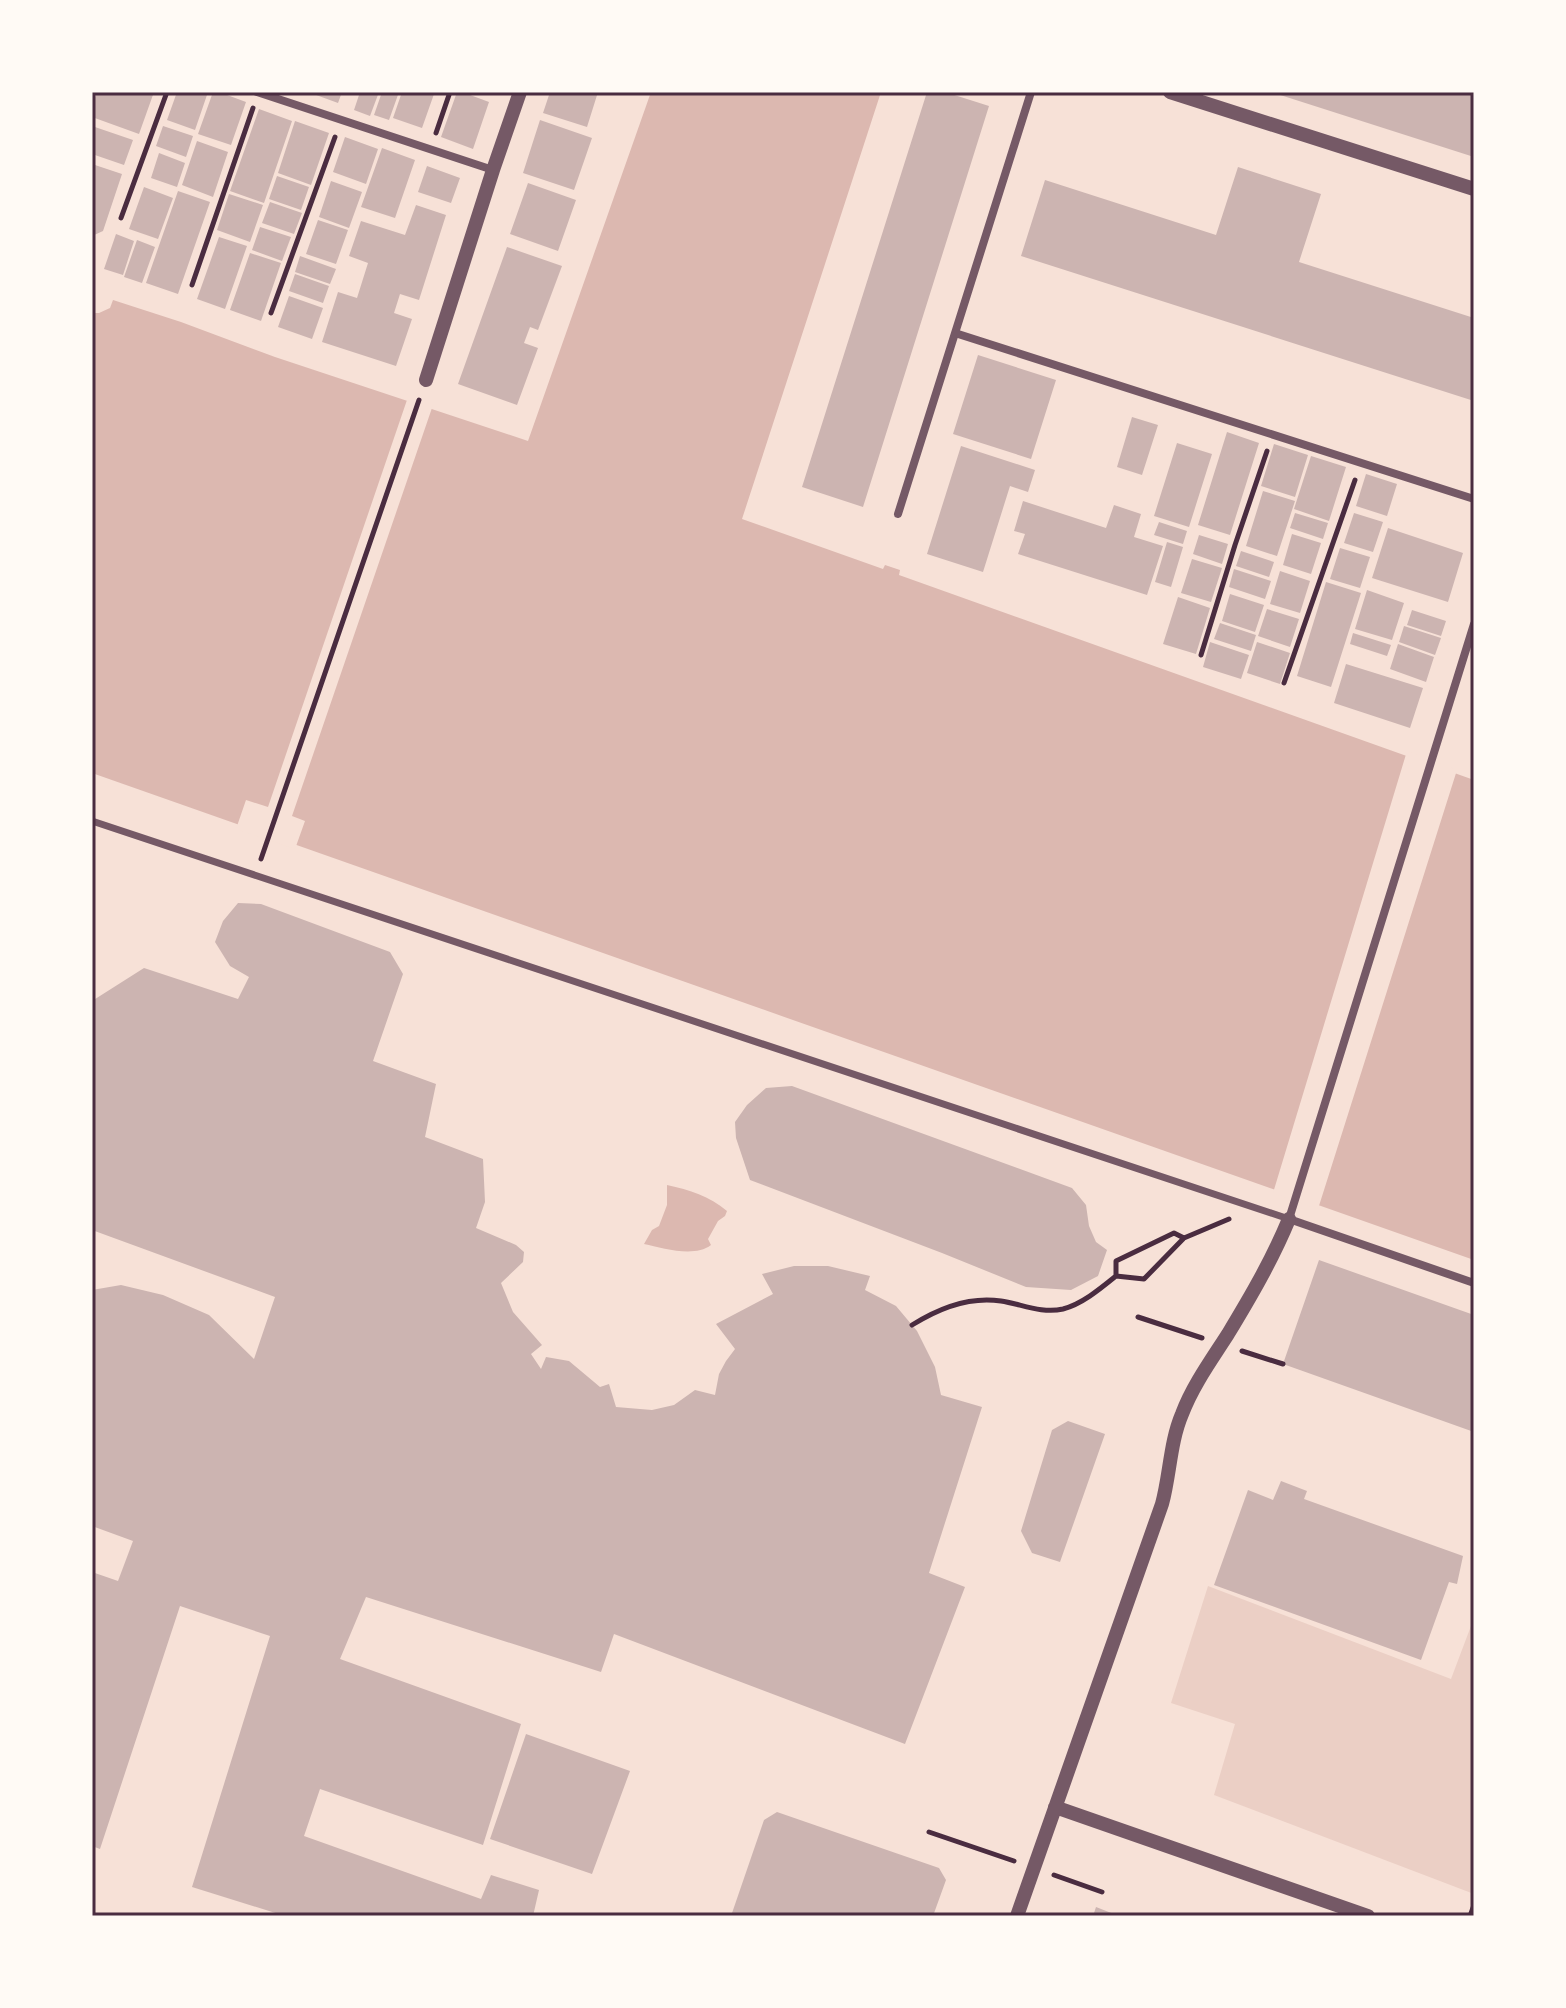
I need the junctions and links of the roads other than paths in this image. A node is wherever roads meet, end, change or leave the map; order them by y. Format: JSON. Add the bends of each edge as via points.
{"nodes":[{"id":1,"x":258,"y":92,"type":"edge"},
{"id":2,"x":520,"y":92,"type":"edge"},
{"id":3,"x":1031,"y":92,"type":"edge"},
{"id":4,"x":1170,"y":92,"type":"edge"},
{"id":5,"x":493,"y":170,"type":"junction"},
{"id":6,"x":1474,"y":189,"type":"edge"},
{"id":7,"x":955,"y":333,"type":"junction"},
{"id":8,"x":426,"y":380,"type":"road end"},
{"id":9,"x":1474,"y":499,"type":"edge"},
{"id":10,"x":898,"y":514,"type":"dead end"},
{"id":11,"x":1474,"y":624,"type":"edge"},
{"id":12,"x":92,"y":821,"type":"edge"},
{"id":13,"x":1291,"y":1213,"type":"junction"},
{"id":14,"x":1474,"y":1283,"type":"edge"},
{"id":15,"x":1055,"y":1807,"type":"junction"},
{"id":16,"x":1017,"y":1916,"type":"edge"},
{"id":17,"x":1368,"y":1916,"type":"edge"}],
"edges":[{"from":1,"to":5,"type":"street"},
{"from":2,"to":5,"type":"street"},
{"from":3,"to":7,"type":"street"},
{"from":4,"to":6,"type":"street"},
{"from":5,"to":8,"type":"street"},
{"from":7,"to":9,"type":"street"},
{"from":7,"to":10,"type":"street"},
{"from":11,"to":13,"type":"street"},
{"from":12,"to":13,"type":"street","via":[[1256,1208]]},
{"from":13,"to":14,"type":"street"},
{"from":13,"to":15,"type":"street","via":[[1257,1287],[1182,1413],[1162,1504]]},
{"from":15,"to":16,"type":"street"},
{"from":15,"to":17,"type":"street"}]}
